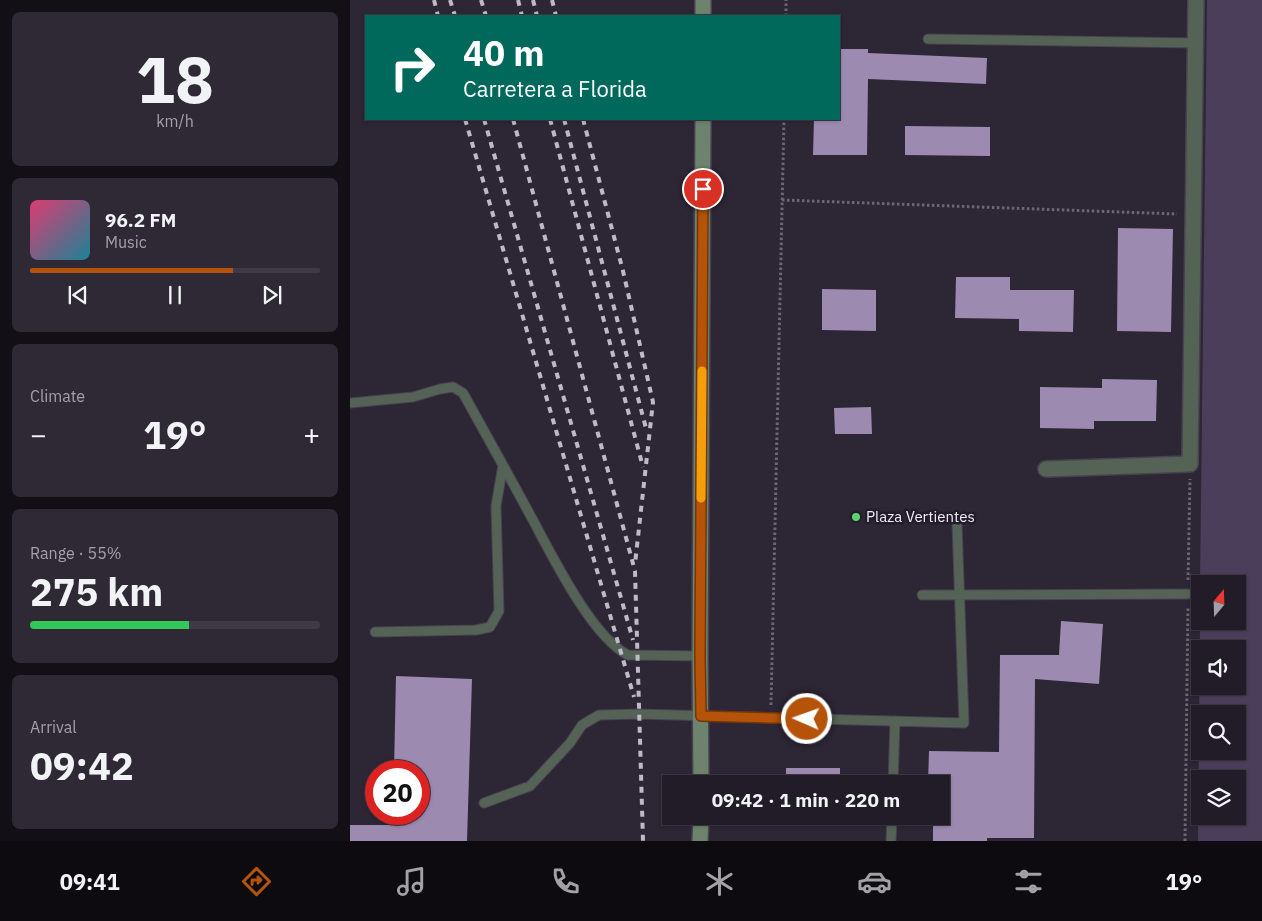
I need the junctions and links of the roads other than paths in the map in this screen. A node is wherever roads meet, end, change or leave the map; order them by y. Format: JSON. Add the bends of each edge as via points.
{"nodes":[{"id":1,"x":703,"y":0,"type":"edge"},
{"id":2,"x":1196,"y":0,"type":"edge"},
{"id":3,"x":703,"y":15,"type":"edge"},
{"id":4,"x":928,"y":39,"type":"dead end"},
{"id":5,"x":1196,"y":43,"type":"junction"},
{"id":6,"x":703,"y":120,"type":"edge"},
{"id":7,"x":350,"y":403,"type":"edge"},
{"id":8,"x":503,"y":465,"type":"junction"},
{"id":9,"x":1046,"y":469,"type":"dead end"},
{"id":10,"x":957,"y":524,"type":"dead end"},
{"id":11,"x":922,"y":594,"type":"dead end"},
{"id":12,"x":959,"y":594,"type":"junction"},
{"id":13,"x":1188,"y":594,"type":"road end"},
{"id":14,"x":376,"y":632,"type":"dead end"},
{"id":15,"x":700,"y":656,"type":"junction"},
{"id":16,"x":701,"y":716,"type":"junction"},
{"id":17,"x":895,"y":721,"type":"junction"},
{"id":18,"x":701,"y":775,"type":"edge"},
{"id":19,"x":893,"y":775,"type":"edge"},
{"id":20,"x":484,"y":803,"type":"dead end"},
{"id":21,"x":701,"y":825,"type":"edge"},
{"id":22,"x":892,"y":825,"type":"edge"},
{"id":23,"x":700,"y":841,"type":"edge"},
{"id":24,"x":891,"y":841,"type":"edge"}],
"edges":[{"from":1,"to":3,"type":"main road"},
{"from":2,"to":5,"type":"street"},
{"from":4,"to":5,"type":"lane"},
{"from":5,"to":9,"type":"street","via":[[1190,464]]},
{"from":6,"to":15,"type":"main road"},
{"from":7,"to":8,"type":"lane","via":[[413,397],[453,387],[464,393]]},
{"from":8,"to":14,"type":"lane","via":[[496,506],[499,611],[490,627]]},
{"from":8,"to":15,"type":"lane","via":[[566,581],[604,636],[628,655]]},
{"from":10,"to":12,"type":"lane"},
{"from":11,"to":12,"type":"lane"},
{"from":12,"to":13,"type":"lane"},
{"from":12,"to":17,"type":"lane","via":[[964,723]]},
{"from":15,"to":16,"type":"main road"},
{"from":16,"to":17,"type":"lane"},
{"from":16,"to":18,"type":"main road"},
{"from":16,"to":20,"type":"lane","via":[[599,715],[582,725],[570,743],[530,786]]},
{"from":17,"to":19,"type":"lane"},
{"from":21,"to":23,"type":"main road"},
{"from":22,"to":24,"type":"lane"}]}
